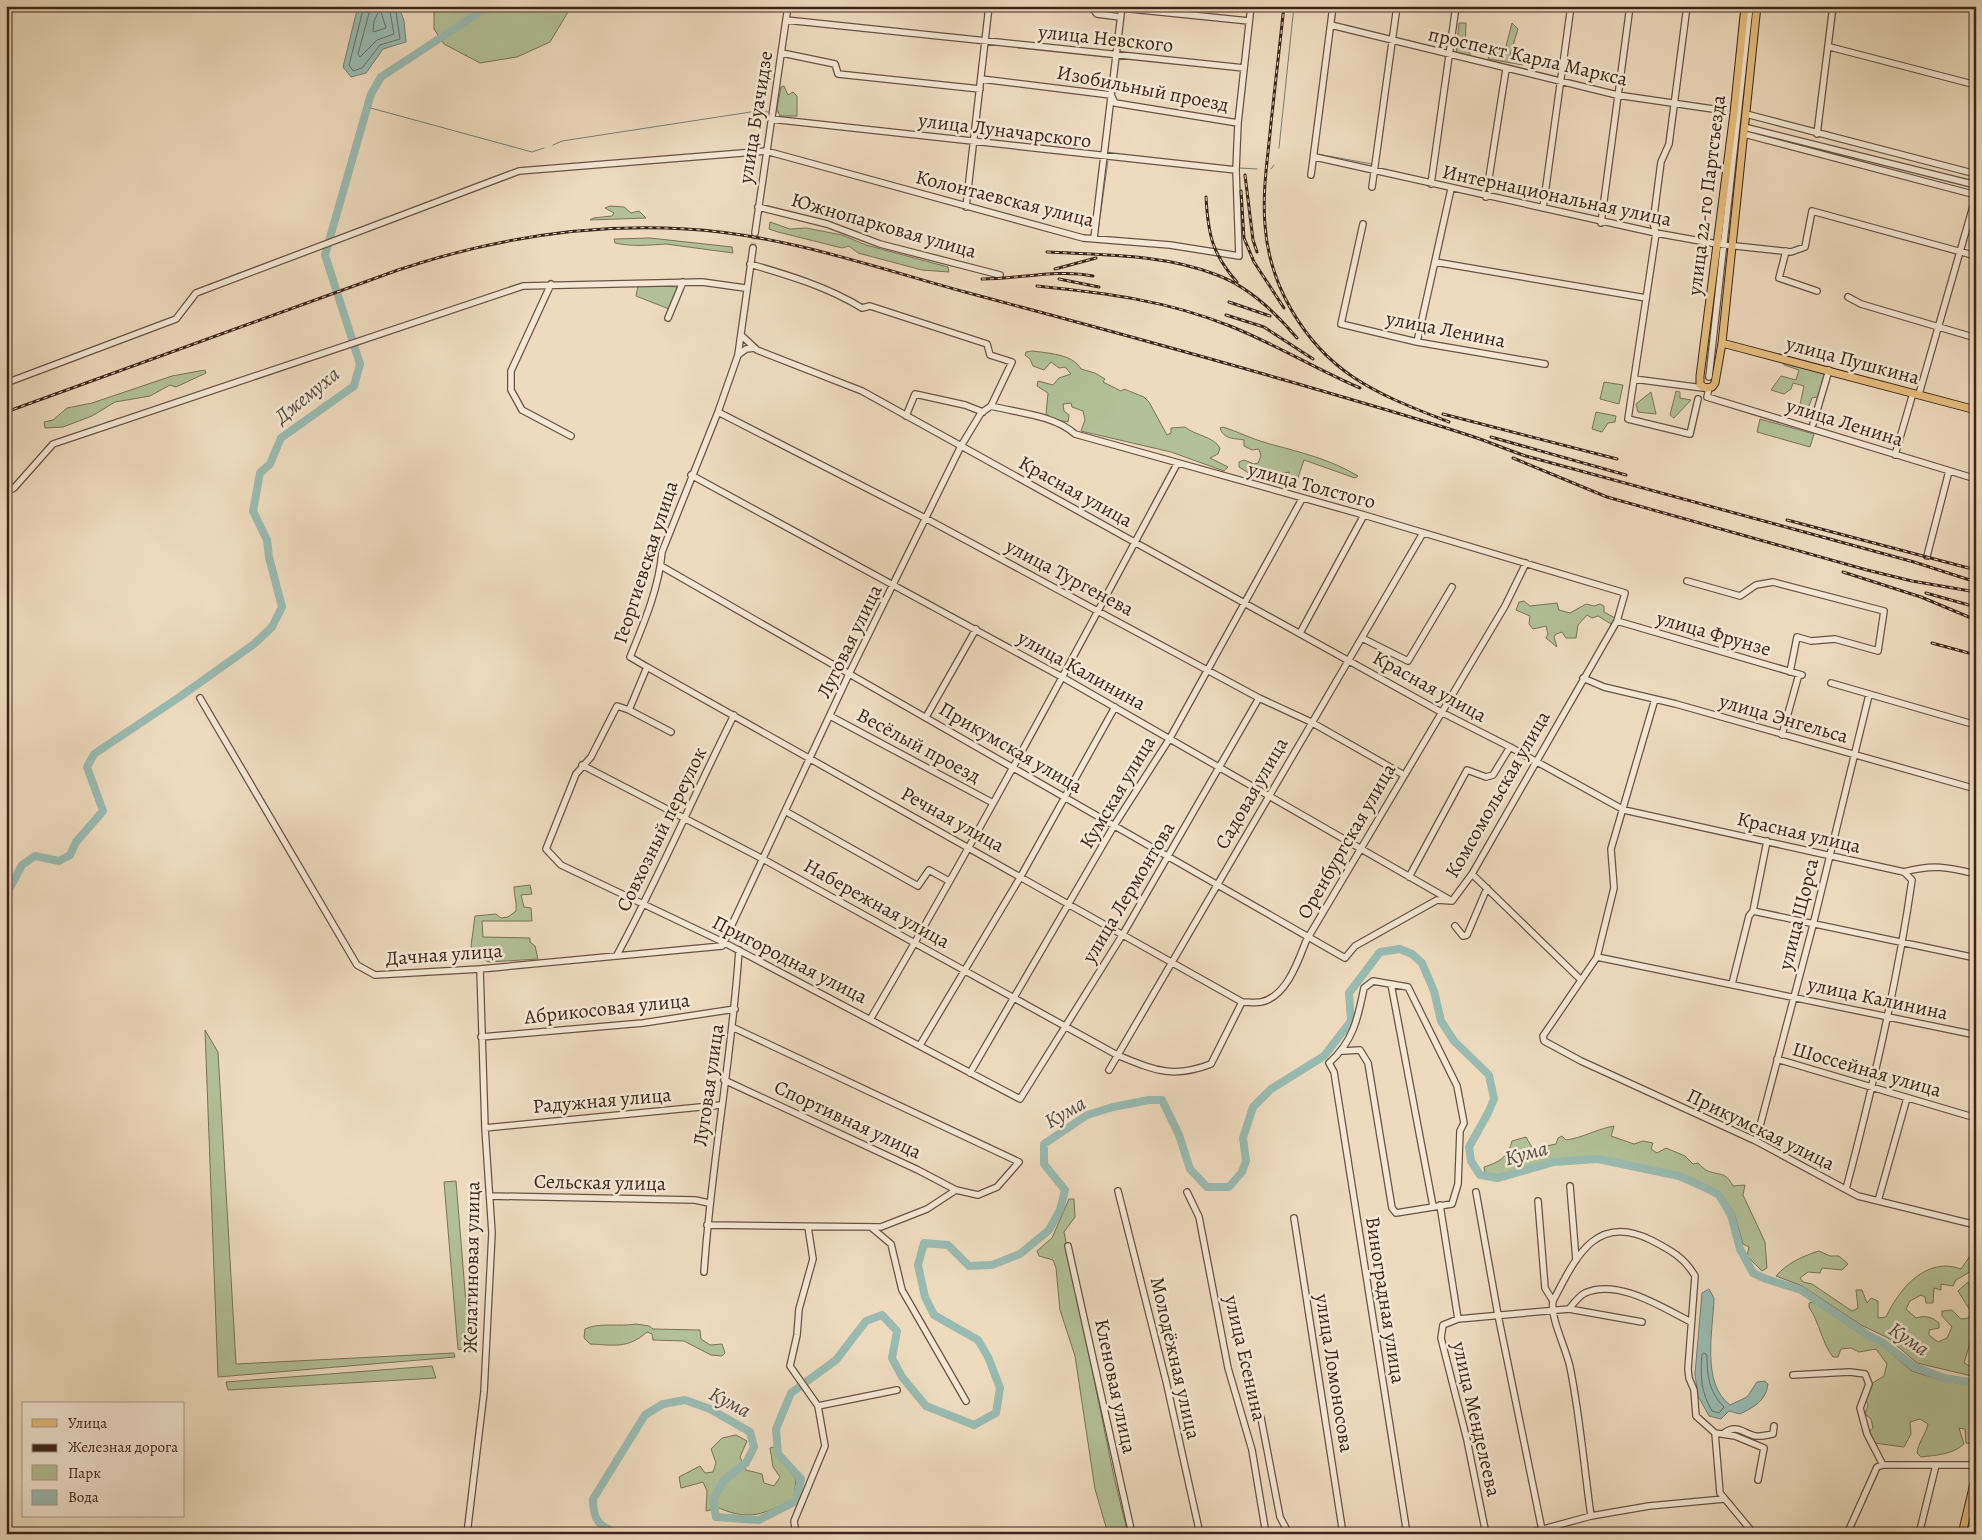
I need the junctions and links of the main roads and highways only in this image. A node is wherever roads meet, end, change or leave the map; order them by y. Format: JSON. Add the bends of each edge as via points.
{"nodes":[{"id":1,"x":1745,"y":6,"type":"edge"},
{"id":2,"x":1757,"y":6,"type":"edge"},
{"id":3,"x":1724,"y":245,"type":"junction"},
{"id":4,"x":1722,"y":342,"type":"junction"},
{"id":5,"x":1976,"y":410,"type":"edge"},
{"id":6,"x":1976,"y":1475,"type":"edge"},
{"id":7,"x":1962,"y":1534,"type":"edge"}],
"edges":[{"from":1,"to":3,"type":"main road","name":"улица 22-го Партсъезда"},
{"from":2,"to":3,"type":"main road","name":"улица 22-го Партсъезда","via":[[1744,131]]},
{"from":3,"to":4,"type":"main road","name":"улица 22-го Партсъезда"},
{"from":3,"to":4,"type":"main road","name":"улица 22-го Партсъезда","via":[[1700,376],[1700,382],[1706,388],[1715,383]]},
{"from":4,"to":5,"type":"main road","name":"улица Пушкина"},
{"from":6,"to":7,"type":"main road"}]}
